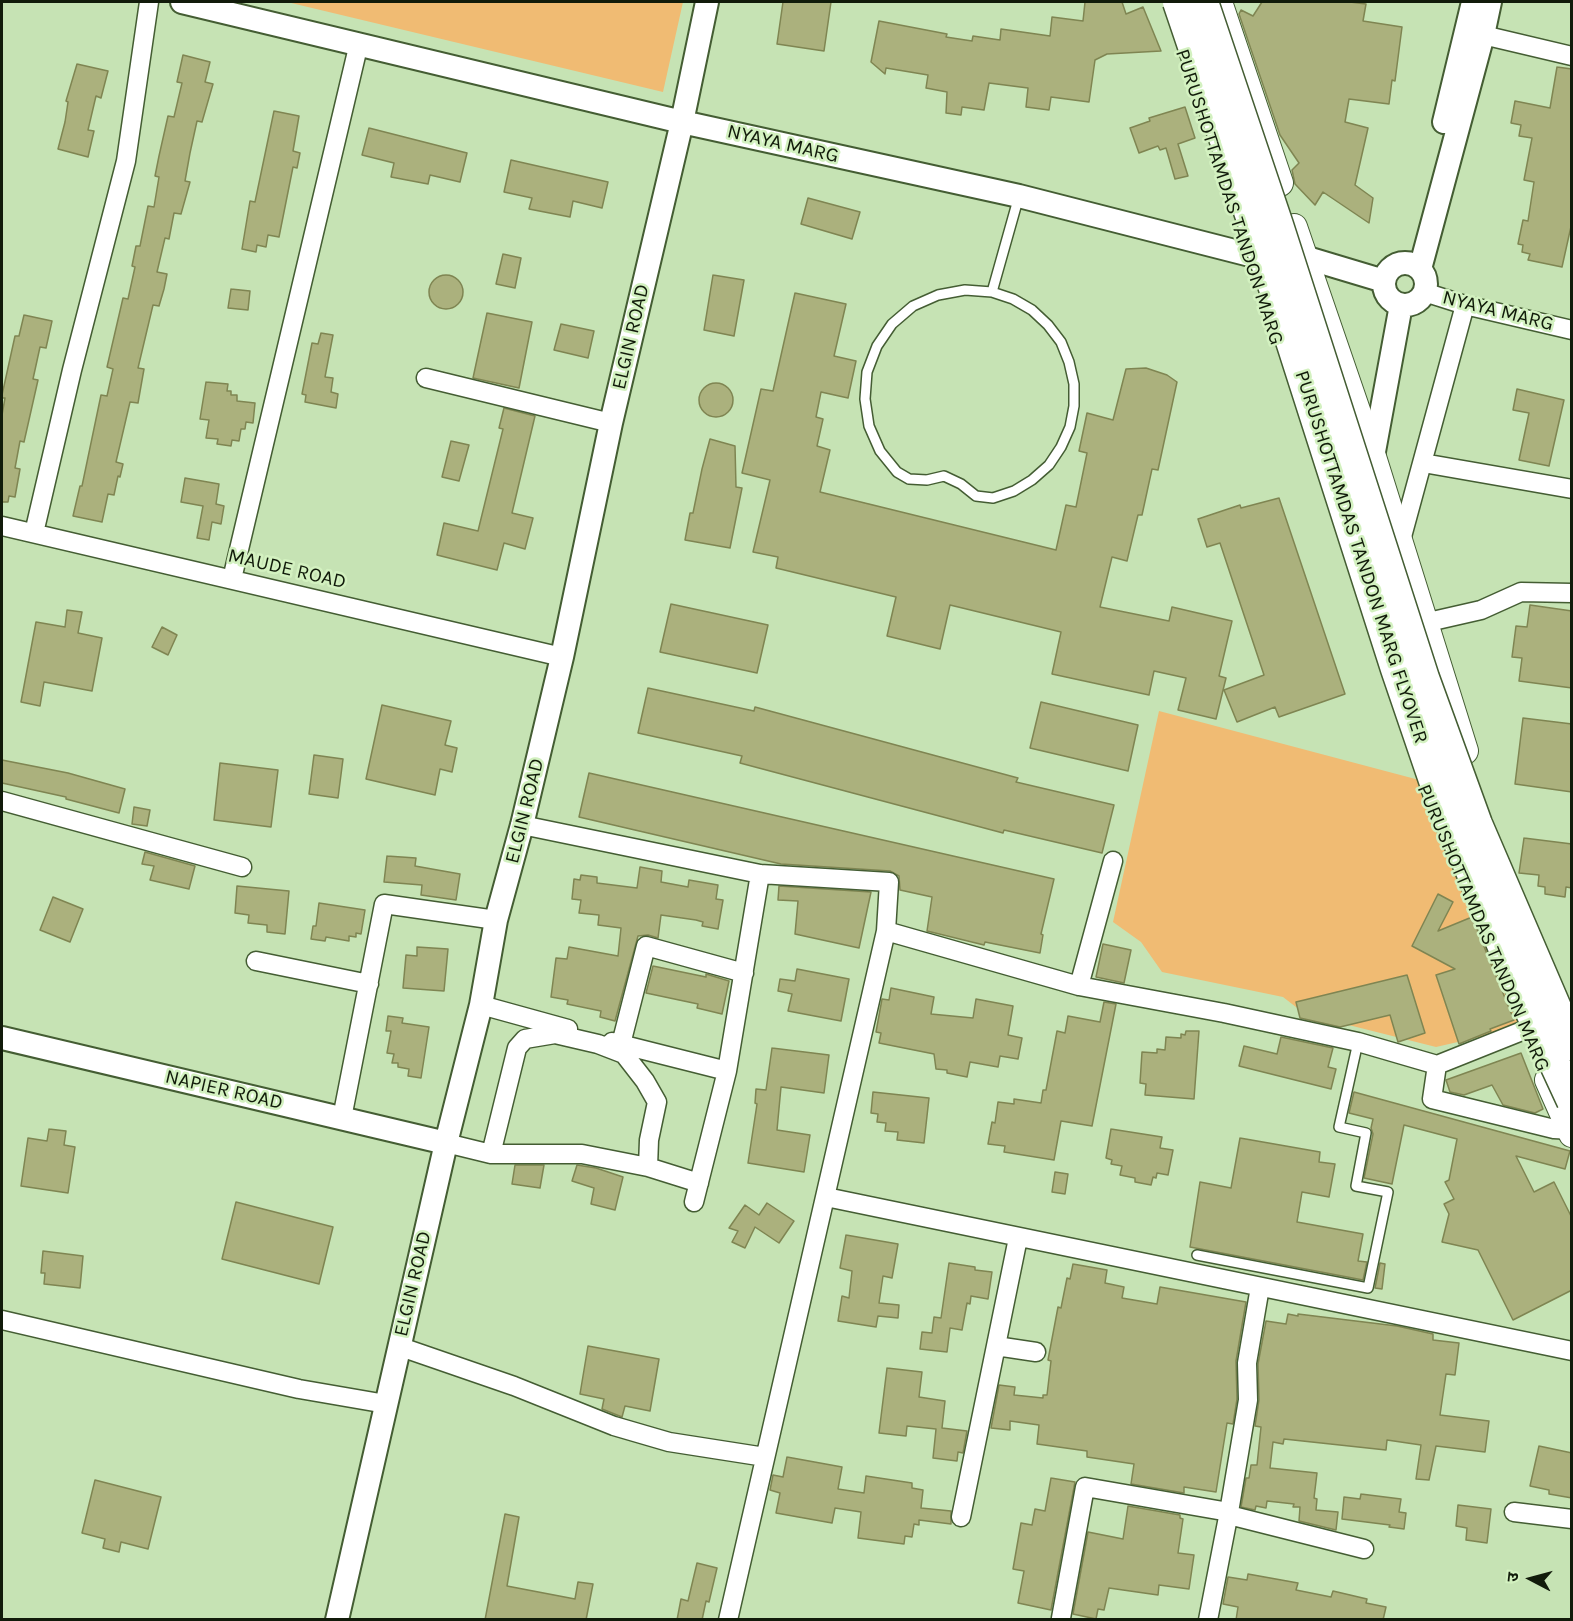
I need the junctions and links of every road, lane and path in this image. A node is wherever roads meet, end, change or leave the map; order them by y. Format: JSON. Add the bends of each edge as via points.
{"nodes":[{"id":1,"x":149,"y":2,"type":"edge"},
{"id":2,"x":182,"y":2,"type":"edge"},
{"id":3,"x":707,"y":2,"type":"edge"},
{"id":4,"x":1164,"y":2,"type":"edge"},
{"id":5,"x":1178,"y":2,"type":"edge"},
{"id":6,"x":1203,"y":2,"type":"edge"},
{"id":7,"x":1219,"y":2,"type":"edge"},
{"id":8,"x":1473,"y":2,"type":"edge"},
{"id":9,"x":1490,"y":2,"type":"edge"},
{"id":10,"x":1483,"y":35,"type":"junction"},
{"id":11,"x":358,"y":43,"type":"junction"},
{"id":12,"x":1572,"y":56,"type":"edge"},
{"id":13,"x":682,"y":122,"type":"junction"},
{"id":14,"x":1019,"y":196,"type":"junction"},
{"id":15,"x":1250,"y":255,"type":"junction"},
{"id":16,"x":1304,"y":257,"type":"junction"},
{"id":17,"x":1414,"y":266,"type":"junction"},
{"id":18,"x":1384,"y":281,"type":"junction"},
{"id":19,"x":992,"y":292,"type":"junction"},
{"id":20,"x":1424,"y":292,"type":"junction"},
{"id":21,"x":1401,"y":304,"type":"junction"},
{"id":22,"x":1465,"y":305,"type":"junction"},
{"id":23,"x":1572,"y":330,"type":"edge"},
{"id":24,"x":426,"y":378,"type":"dead end"},
{"id":25,"x":611,"y":423,"type":"junction"},
{"id":26,"x":1372,"y":457,"type":"junction"},
{"id":27,"x":1423,"y":463,"type":"junction"},
{"id":28,"x":1572,"y":489,"type":"edge"},
{"id":29,"x":2,"y":529,"type":"edge"},
{"id":30,"x":34,"y":533,"type":"junction"},
{"id":31,"x":1400,"y":545,"type":"junction"},
{"id":32,"x":232,"y":579,"type":"junction"},
{"id":33,"x":1572,"y":593,"type":"edge"},
{"id":34,"x":1424,"y":623,"type":"junction"},
{"id":35,"x":562,"y":657,"type":"junction"},
{"id":36,"x":2,"y":801,"type":"edge"},
{"id":37,"x":522,"y":825,"type":"junction"},
{"id":38,"x":1113,"y":861,"type":"dead end"},
{"id":39,"x":242,"y":867,"type":"dead end"},
{"id":40,"x":760,"y":874,"type":"junction"},
{"id":41,"x":496,"y":920,"type":"junction"},
{"id":42,"x":886,"y":931,"type":"junction"},
{"id":43,"x":256,"y":961,"type":"dead end"},
{"id":44,"x":744,"y":973,"type":"junction"},
{"id":45,"x":369,"y":984,"type":"junction"},
{"id":46,"x":1079,"y":986,"type":"junction"},
{"id":47,"x":481,"y":1005,"type":"junction"},
{"id":48,"x":1571,"y":1008,"type":"edge"},
{"id":49,"x":1527,"y":1029,"type":"junction"},
{"id":50,"x":2,"y":1038,"type":"edge"},
{"id":51,"x":1358,"y":1042,"type":"junction"},
{"id":52,"x":621,"y":1044,"type":"junction"},
{"id":53,"x":1572,"y":1045,"type":"edge"},
{"id":54,"x":1437,"y":1065,"type":"junction"},
{"id":55,"x":727,"y":1071,"type":"junction"},
{"id":56,"x":342,"y":1118,"type":"junction"},
{"id":57,"x":1571,"y":1124,"type":"edge"},
{"id":58,"x":446,"y":1143,"type":"junction"},
{"id":59,"x":491,"y":1154,"type":"junction"},
{"id":60,"x":648,"y":1167,"type":"junction"},
{"id":61,"x":699,"y":1183,"type":"junction"},
{"id":62,"x":826,"y":1197,"type":"junction"},
{"id":63,"x":694,"y":1202,"type":"dead end"},
{"id":64,"x":1018,"y":1238,"type":"junction"},
{"id":65,"x":1197,"y":1255,"type":"dead end"},
{"id":66,"x":1260,"y":1287,"type":"junction"},
{"id":67,"x":2,"y":1320,"type":"edge"},
{"id":68,"x":398,"y":1346,"type":"junction"},
{"id":69,"x":996,"y":1346,"type":"junction"},
{"id":70,"x":1572,"y":1351,"type":"edge"},
{"id":71,"x":1036,"y":1353,"type":"dead end"},
{"id":72,"x":386,"y":1404,"type":"junction"},
{"id":73,"x":765,"y":1457,"type":"junction"},
{"id":74,"x":1514,"y":1512,"type":"dead end"},
{"id":75,"x":1229,"y":1514,"type":"junction"},
{"id":76,"x":961,"y":1517,"type":"dead end"},
{"id":77,"x":1572,"y":1519,"type":"edge"},
{"id":78,"x":1364,"y":1549,"type":"dead end"},
{"id":79,"x":1061,"y":1618,"type":"dead end"},
{"id":80,"x":337,"y":1620,"type":"edge"},
{"id":81,"x":728,"y":1620,"type":"edge"},
{"id":82,"x":1208,"y":1620,"type":"edge"}],
"edges":[{"from":1,"to":30,"type":"street","via":[[126,161]]},
{"from":2,"to":11,"type":"street","name":"NYAYA MARG"},
{"from":3,"to":13,"type":"street","name":"ELGIN ROAD"},
{"from":4,"to":15,"type":"main road","name":"PURUSHOTTAMDAS TANDON MARG"},
{"from":5,"to":57,"type":"main road","name":"PURUSHOTTAMDAS TANDON MARG FLYOVER","bridge":true,"via":[[1440,798],[1528,1006]]},
{"from":6,"to":53,"type":"main road","name":"PURUSHOTTAMDAS TANDON MARG FLYOVER","bridge":true,"via":[[1424,678],[1477,824]]},
{"from":7,"to":16,"type":"main road"},
{"from":8,"to":17,"type":"street"},
{"from":9,"to":10,"type":"street"},
{"from":10,"to":12,"type":"street"},
{"from":10,"to":17,"type":"street"},
{"from":11,"to":13,"type":"street","name":"NYAYA MARG"},
{"from":11,"to":32,"type":"street"},
{"from":13,"to":14,"type":"street","name":"NYAYA MARG"},
{"from":13,"to":25,"type":"street","name":"ELGIN ROAD"},
{"from":14,"to":15,"type":"street","name":"NYAYA MARG"},
{"from":14,"to":19,"type":"lane"},
{"from":15,"to":16,"type":"street","name":"NYAYA MARG"},
{"from":15,"to":49,"type":"main road","name":"PURUSHOTTAMDAS TANDON MARG","via":[[1368,632],[1431,814]]},
{"from":16,"to":18,"type":"street","name":"NYAYA MARG"},
{"from":16,"to":26,"type":"main road"},
{"from":17,"to":18,"type":"street","via":[[1402,263],[1390,269]]},
{"from":17,"to":20,"type":"street","via":[[1426,280]]},
{"from":18,"to":21,"type":"street","via":[[1388,296]]},
{"from":19,"to":19,"type":"lane","via":[[965,290],[938,295],[914,306],[892,324],[877,346],[867,372],[865,399],[869,426],[880,451],[897,472],[909,479],[944,476],[976,496],[993,498],[1032,480],[1061,447],[1070,427],[1074,384],[1061,342],[1048,325],[1032,310]]},
{"from":20,"to":21,"type":"street","via":[[1412,304]]},
{"from":20,"to":22,"type":"street","name":"NYAYA MARG"},
{"from":21,"to":26,"type":"street"},
{"from":22,"to":23,"type":"street","name":"NYAYA MARG"},
{"from":22,"to":27,"type":"street"},
{"from":24,"to":25,"type":"street"},
{"from":25,"to":35,"type":"street","name":"ELGIN ROAD"},
{"from":26,"to":31,"type":"main road"},
{"from":27,"to":28,"type":"street"},
{"from":27,"to":31,"type":"street"},
{"from":29,"to":30,"type":"street","name":"MAUDE ROAD"},
{"from":30,"to":32,"type":"street","name":"MAUDE ROAD"},
{"from":31,"to":34,"type":"main road"},
{"from":32,"to":35,"type":"street","name":"MAUDE ROAD"},
{"from":33,"to":34,"type":"street","via":[[1521,592],[1481,610]]},
{"from":34,"to":48,"type":"main road","via":[[1484,810]]},
{"from":35,"to":37,"type":"street","name":"ELGIN ROAD"},
{"from":36,"to":39,"type":"street"},
{"from":37,"to":40,"type":"street"},
{"from":37,"to":41,"type":"street","name":"ELGIN ROAD"},
{"from":38,"to":46,"type":"street"},
{"from":40,"to":42,"type":"street","via":[[889,882]]},
{"from":40,"to":44,"type":"street"},
{"from":41,"to":45,"type":"street","via":[[384,904]]},
{"from":41,"to":47,"type":"street","name":"ELGIN ROAD"},
{"from":42,"to":46,"type":"street"},
{"from":42,"to":62,"type":"street"},
{"from":43,"to":45,"type":"street"},
{"from":44,"to":52,"type":"street","via":[[645,946]]},
{"from":44,"to":55,"type":"street"},
{"from":45,"to":56,"type":"street"},
{"from":46,"to":51,"type":"street"},
{"from":47,"to":52,"type":"street"},
{"from":47,"to":58,"type":"street","name":"ELGIN ROAD"},
{"from":48,"to":49,"type":"street"},
{"from":49,"to":54,"type":"street"},
{"from":49,"to":57,"type":"main road","name":"PURUSHOTTAMDAS TANDON MARG"},
{"from":50,"to":56,"type":"street","name":"NAPIER ROAD"},
{"from":51,"to":54,"type":"street"},
{"from":51,"to":65,"type":"lane","via":[[1339,1126],[1366,1133],[1356,1186],[1388,1192],[1368,1288]]},
{"from":52,"to":55,"type":"street"},
{"from":54,"to":57,"type":"street","via":[[1432,1099],[1554,1129]]},
{"from":55,"to":61,"type":"street"},
{"from":56,"to":58,"type":"street","name":"NAPIER ROAD"},
{"from":58,"to":59,"type":"street"},
{"from":58,"to":68,"type":"street","name":"ELGIN ROAD"},
{"from":59,"to":60,"type":"street","via":[[582,1154]]},
{"from":59,"to":60,"type":"street","via":[[517,1048],[525,1039],[555,1034],[624,1054],[645,1080],[657,1102]]},
{"from":60,"to":61,"type":"street"},
{"from":61,"to":63,"type":"street"},
{"from":62,"to":64,"type":"street"},
{"from":62,"to":73,"type":"street"},
{"from":64,"to":66,"type":"street"},
{"from":64,"to":69,"type":"street"},
{"from":66,"to":70,"type":"street"},
{"from":66,"to":75,"type":"street","via":[[1247,1364],[1248,1400]]},
{"from":67,"to":72,"type":"street","via":[[299,1389]]},
{"from":68,"to":72,"type":"street","name":"ELGIN ROAD"},
{"from":68,"to":73,"type":"street","via":[[625,1430],[669,1443]]},
{"from":69,"to":71,"type":"street"},
{"from":69,"to":76,"type":"street"},
{"from":72,"to":80,"type":"street","name":"ELGIN ROAD"},
{"from":73,"to":81,"type":"street"},
{"from":74,"to":77,"type":"street"},
{"from":75,"to":78,"type":"street"},
{"from":75,"to":79,"type":"street","via":[[1085,1487]]},
{"from":75,"to":82,"type":"street"}]}
